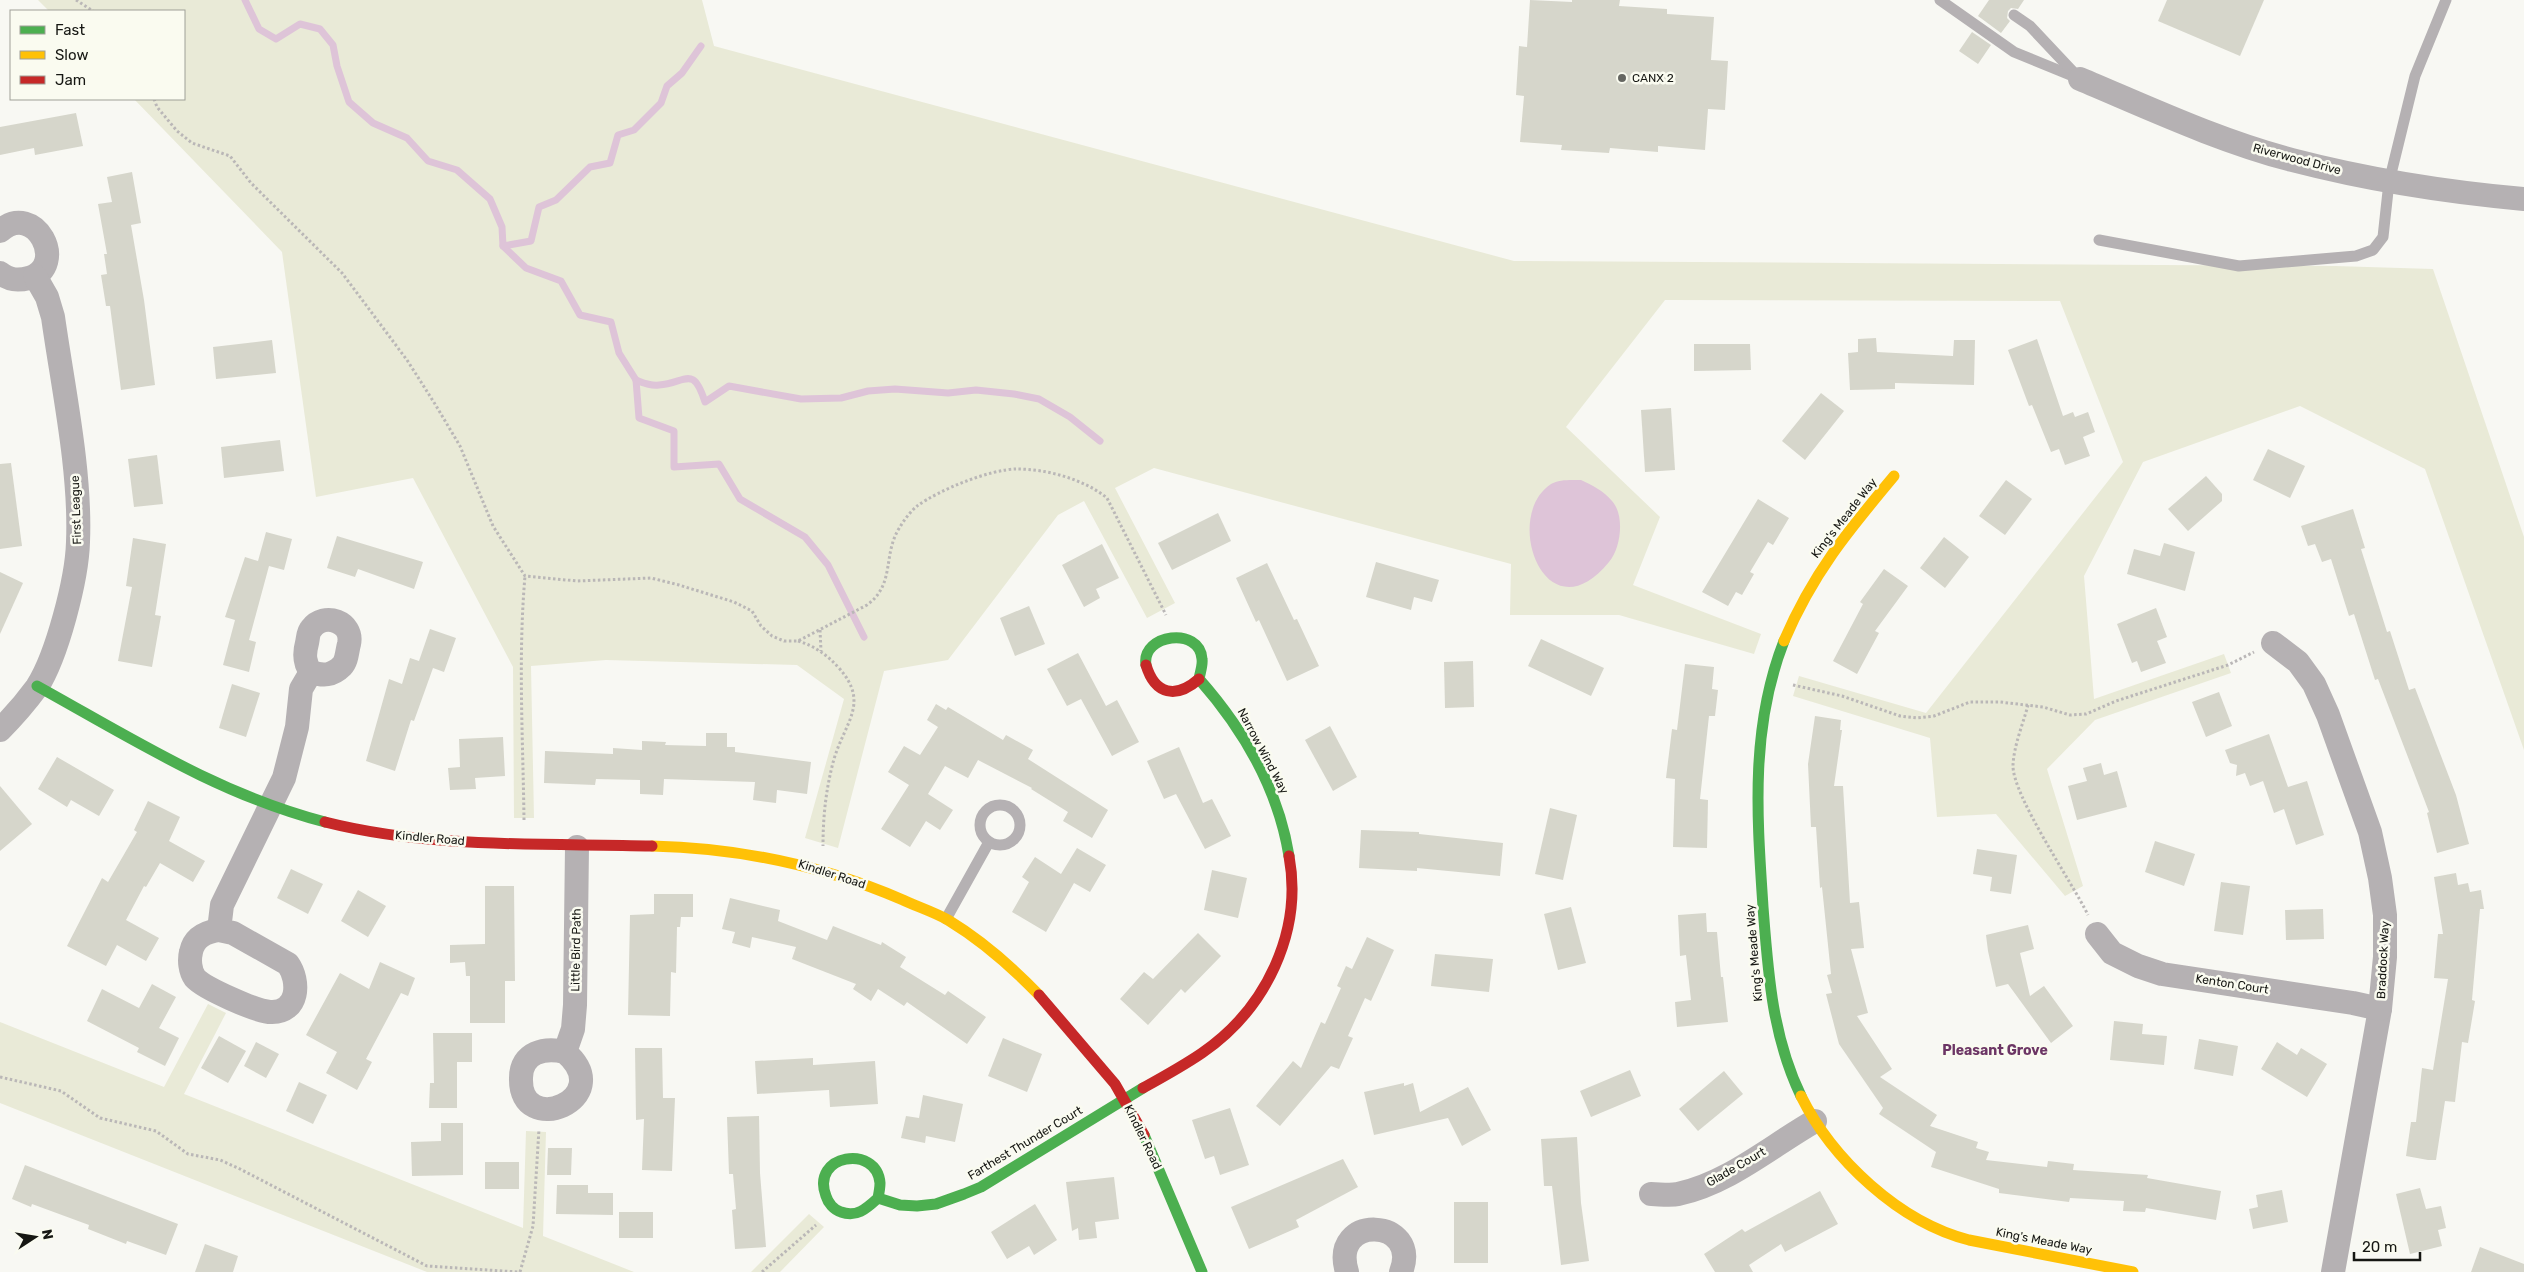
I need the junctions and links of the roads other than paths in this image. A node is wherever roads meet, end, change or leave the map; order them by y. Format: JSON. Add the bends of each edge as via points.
{"nodes":[{"id":1,"x":1940,"y":0,"type":"edge"},
{"id":2,"x":2446,"y":0,"type":"edge"},
{"id":3,"x":2014,"y":15,"type":"dead end"},
{"id":4,"x":2080,"y":79,"type":"junction"},
{"id":5,"x":2389,"y":182,"type":"junction"},
{"id":6,"x":2524,"y":199,"type":"edge"},
{"id":7,"x":0,"y":231,"type":"edge"},
{"id":8,"x":2099,"y":240,"type":"dead end"},
{"id":9,"x":0,"y":273,"type":"edge"},
{"id":10,"x":35,"y":276,"type":"junction"},
{"id":11,"x":1894,"y":476,"type":"dead end"},
{"id":12,"x":2273,"y":643,"type":"road end"},
{"id":13,"x":310,"y":672,"type":"dead end"},
{"id":14,"x":1199,"y":679,"type":"junction"},
{"id":15,"x":37,"y":686,"type":"junction"},
{"id":16,"x":0,"y":730,"type":"edge"},
{"id":17,"x":271,"y":806,"type":"junction"},
{"id":18,"x":989,"y":842,"type":"dead end"},
{"id":19,"x":577,"y":847,"type":"junction"},
{"id":20,"x":946,"y":919,"type":"junction"},
{"id":21,"x":219,"y":930,"type":"dead end"},
{"id":22,"x":2097,"y":934,"type":"road end"},
{"id":23,"x":2380,"y":1009,"type":"junction"},
{"id":24,"x":565,"y":1052,"type":"junction"},
{"id":25,"x":1124,"y":1098,"type":"junction"},
{"id":26,"x":1816,"y":1121,"type":"junction"},
{"id":27,"x":1651,"y":1194,"type":"dead end"},
{"id":28,"x":878,"y":1198,"type":"junction"},
{"id":29,"x":1202,"y":1272,"type":"edge"},
{"id":30,"x":1347,"y":1272,"type":"edge"},
{"id":31,"x":1401,"y":1272,"type":"edge"},
{"id":32,"x":2133,"y":1272,"type":"edge"},
{"id":33,"x":2333,"y":1272,"type":"edge"}],
"edges":[{"from":1,"to":4,"type":"lane","via":[[2014,52]]},
{"from":2,"to":5,"type":"lane","via":[[2415,76]]},
{"from":3,"to":4,"type":"lane","via":[[2030,26]]},
{"from":4,"to":5,"type":"street","name":"Riverwood Drive","via":[[2201,130],[2291,160]]},
{"from":5,"to":6,"type":"street","name":"Riverwood Drive","via":[[2456,193]]},
{"from":5,"to":8,"type":"lane","via":[[2383,237],[2373,250],[2356,256],[2238,266]]},
{"from":7,"to":10,"type":"street","via":[[20,223],[33,227],[44,237],[48,252],[43,267]]},
{"from":9,"to":10,"type":"street","via":[[18,281]]},
{"from":10,"to":15,"type":"street","name":"First League","via":[[47,297],[53,317],[77,495],[78,544],[59,636]]},
{"from":11,"to":26,"type":"street","name":"King's Meade Way","via":[[1831,553],[1790,627],[1771,681],[1762,728],[1756,804],[1769,991],[1782,1048],[1794,1082]]},
{"from":12,"to":23,"type":"street","name":"Braddock Way","via":[[2298,662],[2314,684],[2370,832],[2385,914]]},
{"from":13,"to":17,"type":"street","via":[[301,689],[290,759]]},
{"from":14,"to":14,"type":"street","via":[[1203,668],[1202,654],[1189,639],[1166,637],[1149,652],[1146,664],[1150,678],[1158,687],[1176,692],[1189,689]]},
{"from":14,"to":25,"type":"street","name":"Narrow Wind Way","via":[[1220,700],[1241,732],[1271,792],[1291,858],[1294,898],[1286,938],[1276,966],[1258,997],[1235,1024],[1203,1052]]},
{"from":15,"to":16,"type":"street","name":"First League"},
{"from":15,"to":17,"type":"street","name":"Kindler Road","via":[[215,784]]},
{"from":17,"to":19,"type":"street","name":"Kindler Road","via":[[375,832],[428,840]]},
{"from":17,"to":21,"type":"street","via":[[222,905]]},
{"from":18,"to":20,"type":"lane"},
{"from":19,"to":20,"type":"street","name":"Kindler Road","via":[[686,847],[785,859],[858,881]]},
{"from":19,"to":24,"type":"street","name":"Little Bird Path","via":[[575,1005]]},
{"from":20,"to":25,"type":"street","name":"Kindler Road","via":[[1009,965],[1054,1008]]},
{"from":22,"to":23,"type":"street","name":"Kenton Court","via":[[2112,953],[2162,974],[2353,1002]]},
{"from":23,"to":33,"type":"street","name":"Braddock Way"},
{"from":24,"to":24,"type":"street","via":[[575,1061],[581,1074],[579,1089],[572,1102],[548,1110],[535,1106],[526,1099],[520,1086],[521,1072],[527,1060],[538,1051]]},
{"from":25,"to":28,"type":"street","name":"Farthest Thunder Court","via":[[981,1187],[956,1198],[908,1206]]},
{"from":25,"to":29,"type":"street","name":"Kindler Road","via":[[1146,1140]]},
{"from":26,"to":27,"type":"street","name":"Glade Court","via":[[1728,1175],[1676,1195]]},
{"from":26,"to":32,"type":"street","name":"King's Meade Way","via":[[1843,1159],[1878,1189],[1913,1214],[1953,1235],[2007,1249]]},
{"from":28,"to":28,"type":"street","via":[[869,1209],[856,1215],[842,1214],[831,1208],[823,1195],[822,1181],[828,1168],[838,1160],[852,1157],[866,1161],[875,1170],[880,1183]]},
{"from":30,"to":31,"type":"street","via":[[1344,1261],[1346,1246],[1356,1234],[1367,1229],[1381,1229],[1394,1235],[1403,1248]]}]}
